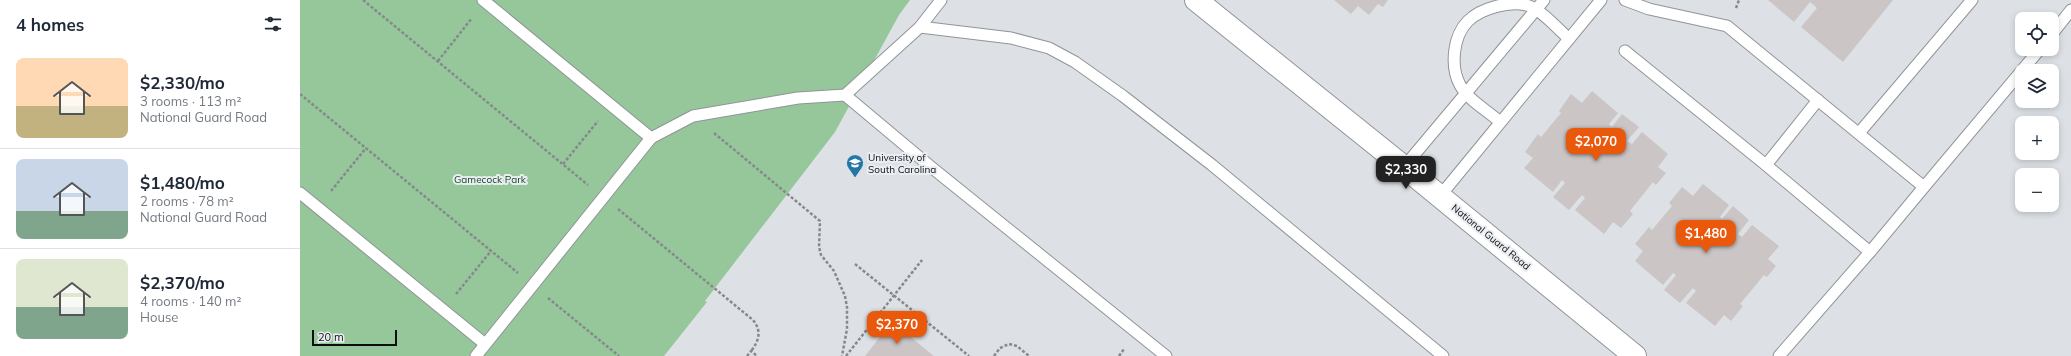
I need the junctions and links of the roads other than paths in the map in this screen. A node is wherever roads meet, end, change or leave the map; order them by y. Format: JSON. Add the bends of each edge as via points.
{"nodes":[{"id":1,"x":941,"y":0,"type":"edge"},
{"id":2,"x":1196,"y":0,"type":"edge"},
{"id":3,"x":1544,"y":0,"type":"edge"},
{"id":4,"x":1601,"y":0,"type":"edge"},
{"id":5,"x":1625,"y":0,"type":"edge"},
{"id":6,"x":1972,"y":0,"type":"edge"},
{"id":7,"x":484,"y":1,"type":"edge"},
{"id":8,"x":1536,"y":9,"type":"junction"},
{"id":9,"x":2071,"y":10,"type":"edge"},
{"id":10,"x":2059,"y":25,"type":"edge"},
{"id":11,"x":920,"y":27,"type":"junction"},
{"id":12,"x":1569,"y":39,"type":"junction"},
{"id":13,"x":1625,"y":51,"type":"dead end"},
{"id":14,"x":2034,"y":56,"type":"edge"},
{"id":15,"x":1466,"y":93,"type":"junction"},
{"id":16,"x":845,"y":95,"type":"junction"},
{"id":17,"x":1818,"y":100,"type":"junction"},
{"id":18,"x":1500,"y":122,"type":"junction"},
{"id":19,"x":1859,"y":133,"type":"junction"},
{"id":20,"x":650,"y":138,"type":"junction"},
{"id":21,"x":1766,"y":165,"type":"junction"},
{"id":22,"x":1404,"y":167,"type":"junction"},
{"id":23,"x":1924,"y":187,"type":"junction"},
{"id":24,"x":300,"y":193,"type":"edge"},
{"id":25,"x":1440,"y":196,"type":"junction"},
{"id":26,"x":1870,"y":252,"type":"junction"},
{"id":27,"x":485,"y":344,"type":"junction"},
{"id":28,"x":476,"y":356,"type":"edge"},
{"id":29,"x":1166,"y":356,"type":"edge"},
{"id":30,"x":1443,"y":356,"type":"edge"},
{"id":31,"x":1635,"y":356,"type":"edge"},
{"id":32,"x":1779,"y":356,"type":"edge"}],
"edges":[{"from":1,"to":11,"type":"lane"},
{"from":2,"to":22,"type":"street","name":"National Guard Road"},
{"from":3,"to":8,"type":"lane"},
{"from":4,"to":12,"type":"lane"},
{"from":5,"to":17,"type":"lane","via":[[1649,9],[1727,26]]},
{"from":6,"to":19,"type":"lane"},
{"from":7,"to":20,"type":"lane"},
{"from":8,"to":12,"type":"lane"},
{"from":8,"to":15,"type":"lane"},
{"from":8,"to":15,"type":"lane","via":[[1513,4],[1496,7],[1469,20],[1459,35],[1455,61],[1460,84]]},
{"from":9,"to":10,"type":"lane"},
{"from":11,"to":16,"type":"lane"},
{"from":11,"to":30,"type":"lane","via":[[1011,38],[1050,48],[1075,62],[1212,165]]},
{"from":12,"to":18,"type":"lane"},
{"from":13,"to":21,"type":"lane"},
{"from":14,"to":23,"type":"lane"},
{"from":15,"to":18,"type":"lane"},
{"from":15,"to":22,"type":"lane"},
{"from":16,"to":20,"type":"lane","via":[[798,98],[693,116]]},
{"from":16,"to":29,"type":"lane"},
{"from":17,"to":19,"type":"lane"},
{"from":17,"to":21,"type":"lane"},
{"from":18,"to":25,"type":"lane"},
{"from":19,"to":23,"type":"lane"},
{"from":20,"to":27,"type":"lane"},
{"from":21,"to":26,"type":"lane"},
{"from":22,"to":25,"type":"street","name":"National Guard Road"},
{"from":23,"to":26,"type":"lane"},
{"from":24,"to":27,"type":"lane"},
{"from":25,"to":31,"type":"street","name":"National Guard Road"},
{"from":26,"to":32,"type":"lane"},
{"from":27,"to":28,"type":"lane"}]}
